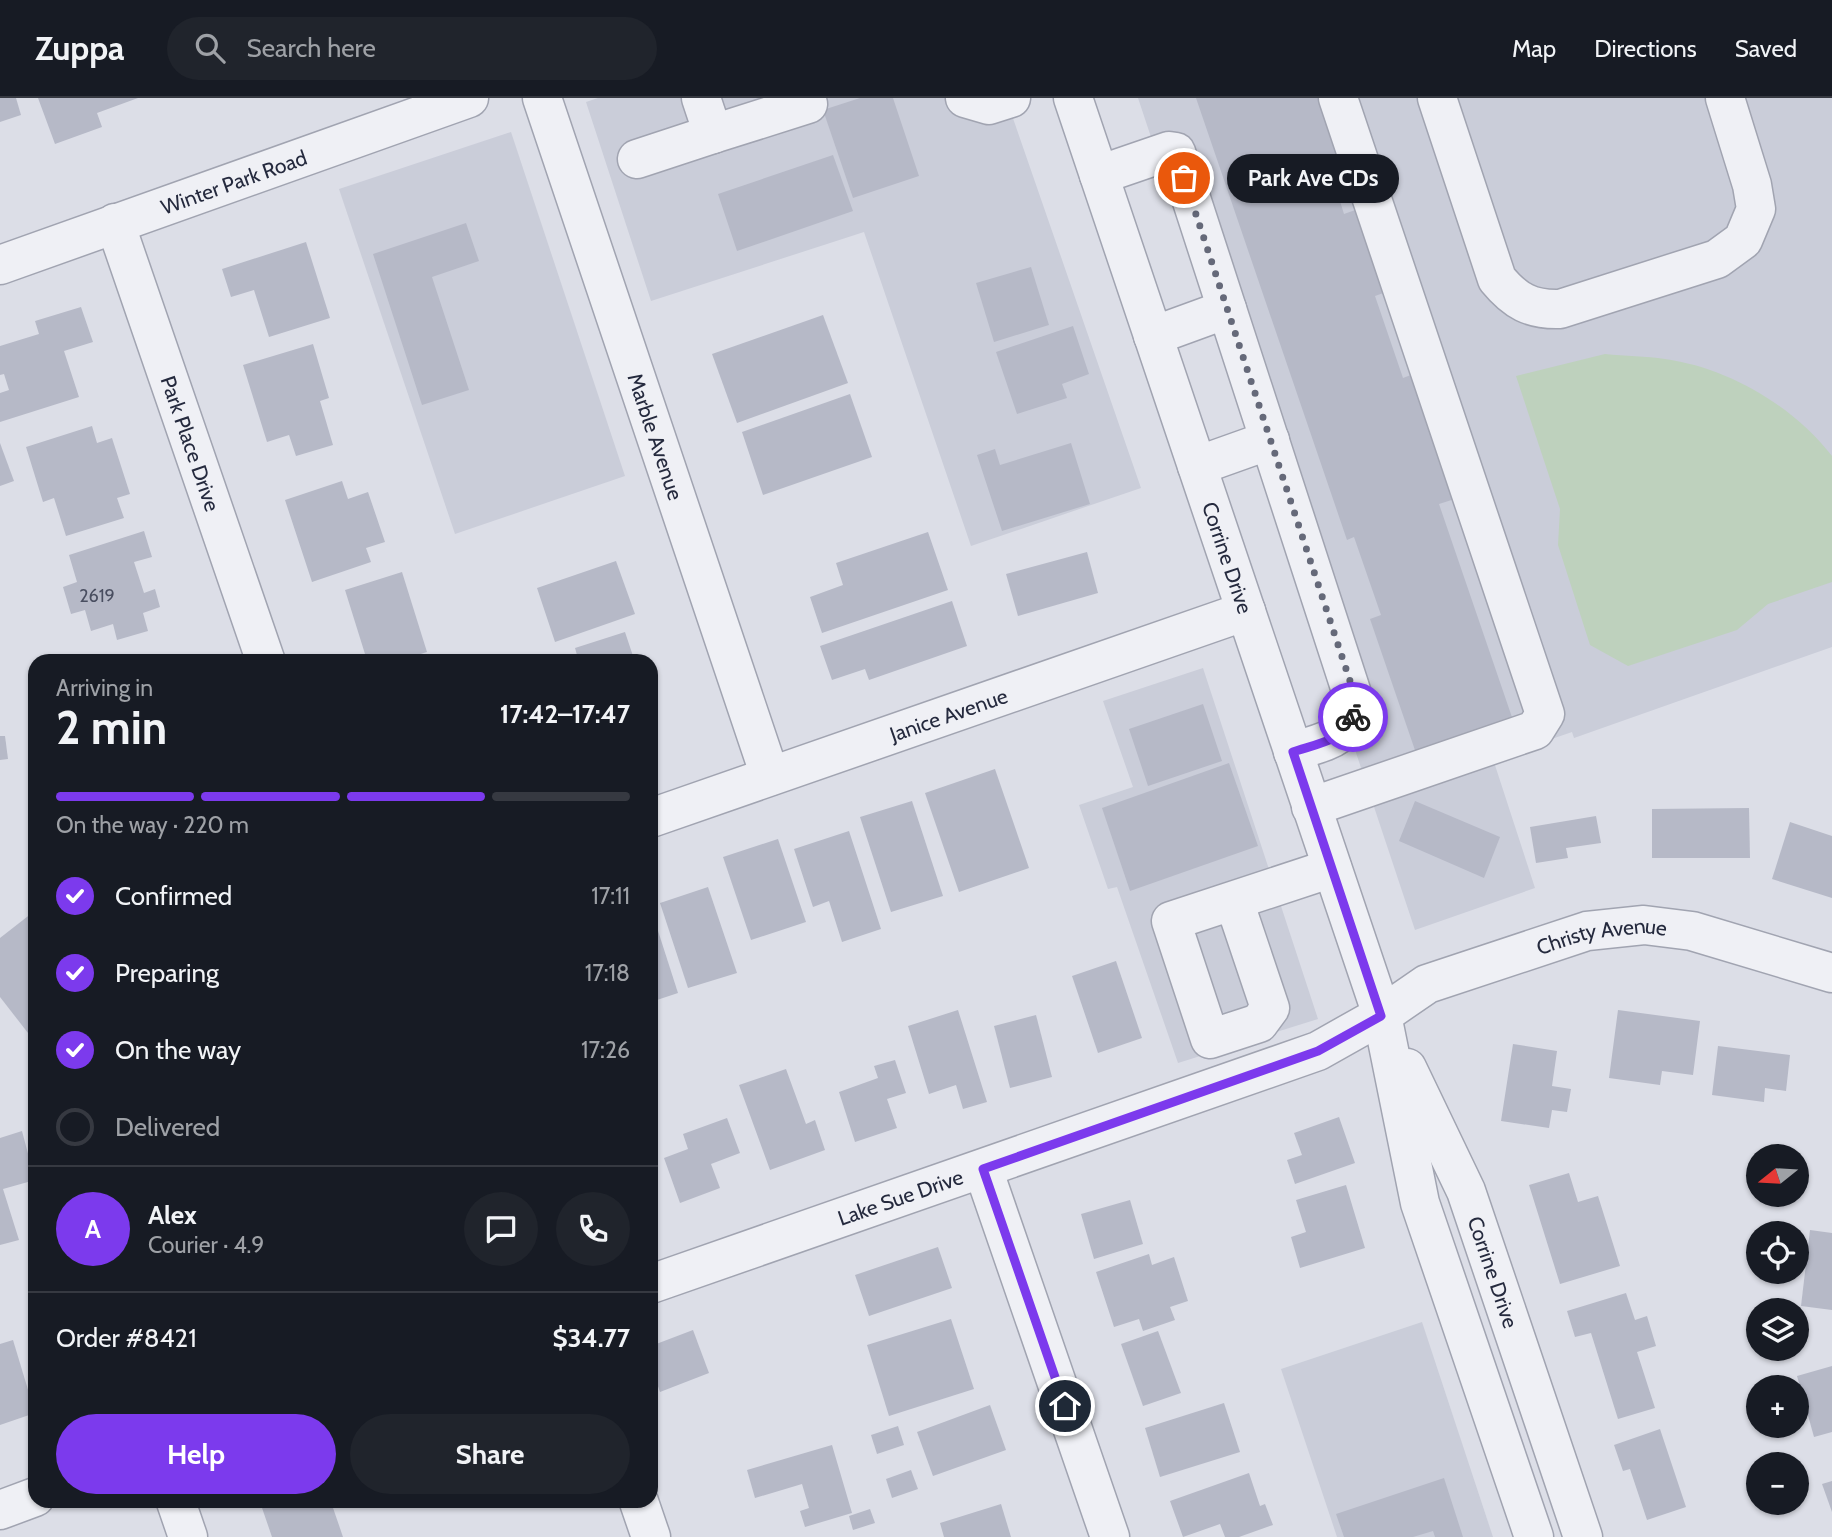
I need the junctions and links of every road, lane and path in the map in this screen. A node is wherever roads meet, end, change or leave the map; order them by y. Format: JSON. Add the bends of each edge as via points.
{"nodes":[{"id":1,"x":469,"y":98,"type":"edge"},
{"id":2,"x":542,"y":98,"type":"edge"},
{"id":3,"x":701,"y":98,"type":"edge"},
{"id":4,"x":965,"y":98,"type":"edge"},
{"id":5,"x":1011,"y":98,"type":"edge"},
{"id":6,"x":1073,"y":98,"type":"edge"},
{"id":7,"x":1338,"y":98,"type":"edge"},
{"id":8,"x":1437,"y":98,"type":"edge"},
{"id":9,"x":1724,"y":98,"type":"edge"},
{"id":10,"x":808,"y":104,"type":"dead end"},
{"id":11,"x":713,"y":134,"type":"junction"},
{"id":12,"x":637,"y":159,"type":"dead end"},
{"id":13,"x":1099,"y":175,"type":"junction"},
{"id":14,"x":115,"y":223,"type":"junction"},
{"id":15,"x":0,"y":265,"type":"edge"},
{"id":16,"x":1227,"y":309,"type":"junction"},
{"id":17,"x":1153,"y":337,"type":"junction"},
{"id":18,"x":1270,"y":440,"type":"junction"},
{"id":19,"x":1197,"y":466,"type":"junction"},
{"id":20,"x":1245,"y":611,"type":"junction"},
{"id":21,"x":263,"y":654,"type":"edge"},
{"id":22,"x":1293,"y":752,"type":"junction"},
{"id":23,"x":770,"y":776,"type":"junction"},
{"id":24,"x":1311,"y":807,"type":"junction"},
{"id":25,"x":658,"y":816,"type":"edge"},
{"id":26,"x":1332,"y":868,"type":"junction"},
{"id":27,"x":1234,"y":901,"type":"dead end"},
{"id":28,"x":1832,"y":973,"type":"edge"},
{"id":29,"x":1381,"y":1016,"type":"junction"},
{"id":30,"x":983,"y":1169,"type":"junction"},
{"id":31,"x":658,"y":1282,"type":"edge"},
{"id":32,"x":28,"y":1500,"type":"edge"},
{"id":33,"x":178,"y":1508,"type":"edge"},
{"id":34,"x":641,"y":1508,"type":"edge"},
{"id":35,"x":0,"y":1510,"type":"edge"},
{"id":36,"x":188,"y":1537,"type":"edge"},
{"id":37,"x":651,"y":1537,"type":"edge"},
{"id":38,"x":1110,"y":1537,"type":"edge"},
{"id":39,"x":1534,"y":1537,"type":"edge"},
{"id":40,"x":1583,"y":1537,"type":"edge"}],
"edges":[{"from":1,"to":14,"type":"street","name":"Winter Park Road"},
{"from":2,"to":23,"type":"street","name":"Marble Avenue"},
{"from":3,"to":11,"type":"street"},
{"from":4,"to":5,"type":"street","via":[[989,105]]},
{"from":6,"to":13,"type":"street","name":"Corrine Drive"},
{"from":7,"to":24,"type":"street","via":[[1545,714],[1535,730]]},
{"from":8,"to":9,"type":"street","via":[[1497,279],[1510,295],[1544,310],[1560,309],[1717,259],[1743,240],[1756,209]]},
{"from":10,"to":11,"type":"street"},
{"from":11,"to":12,"type":"street"},
{"from":13,"to":16,"type":"street","via":[[1176,152]]},
{"from":13,"to":17,"type":"street","name":"Corrine Drive"},
{"from":14,"to":15,"type":"street","name":"Winter Park Road"},
{"from":14,"to":21,"type":"street","name":"Park Place Drive"},
{"from":16,"to":17,"type":"street"},
{"from":16,"to":18,"type":"street"},
{"from":17,"to":19,"type":"street","name":"Corrine Drive"},
{"from":18,"to":19,"type":"street"},
{"from":18,"to":22,"type":"street","via":[[1356,706],[1352,724],[1339,736]]},
{"from":19,"to":20,"type":"street","name":"Corrine Drive"},
{"from":20,"to":22,"type":"street","name":"Corrine Drive"},
{"from":20,"to":23,"type":"street","name":"Janice Avenue"},
{"from":22,"to":24,"type":"street","name":"Corrine Drive"},
{"from":23,"to":25,"type":"street","name":"Janice Avenue"},
{"from":24,"to":26,"type":"street","name":"Corrine Drive"},
{"from":26,"to":27,"type":"street"},
{"from":26,"to":29,"type":"street","name":"Corrine Drive"},
{"from":28,"to":29,"type":"street","name":"Christy Avenue","via":[[1692,930],[1644,925],[1587,931],[1427,984]]},
{"from":29,"to":30,"type":"street","name":"Lake Sue Drive","via":[[1318,1051]]},
{"from":29,"to":39,"type":"street","name":"Corrine Drive","via":[[1420,1203]]},
{"from":29,"to":40,"type":"street","name":"Corrine Drive","via":[[1466,1191]]},
{"from":30,"to":31,"type":"street","name":"Lake Sue Drive"},
{"from":30,"to":38,"type":"street"},
{"from":32,"to":35,"type":"street"},
{"from":33,"to":36,"type":"street"},
{"from":34,"to":37,"type":"street"}]}
